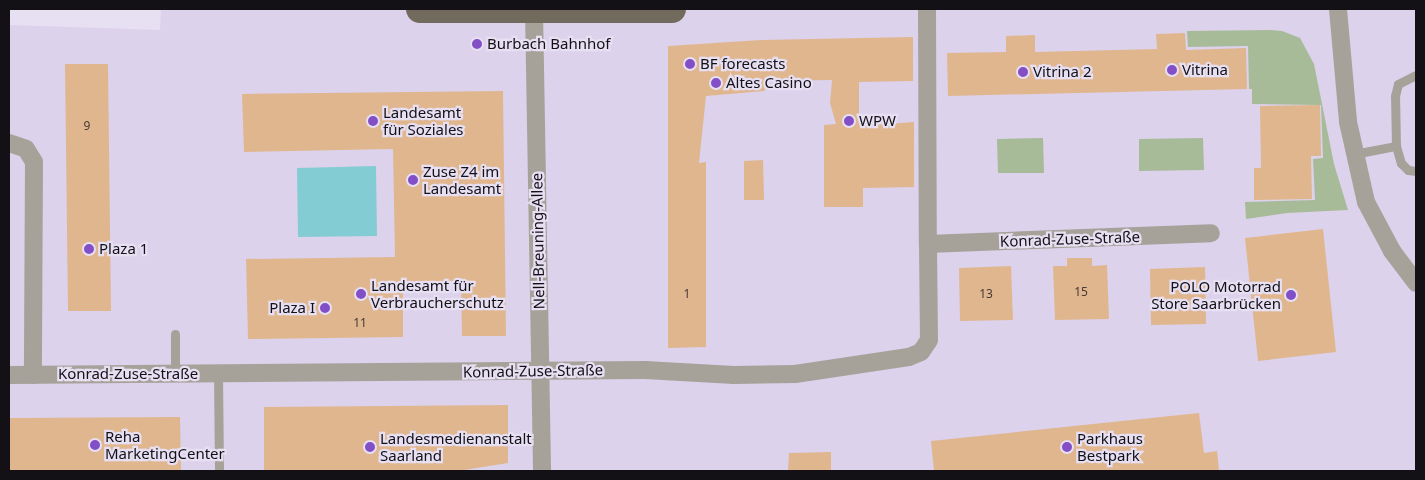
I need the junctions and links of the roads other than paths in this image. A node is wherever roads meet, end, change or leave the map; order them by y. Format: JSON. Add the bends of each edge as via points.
{"nodes":[{"id":1,"x":420,"y":9,"type":"edge"},
{"id":2,"x":672,"y":9,"type":"edge"},
{"id":3,"x":927,"y":9,"type":"edge"},
{"id":4,"x":1338,"y":9,"type":"edge"},
{"id":5,"x":534,"y":10,"type":"edge"},
{"id":6,"x":1416,"y":75,"type":"edge"},
{"id":7,"x":9,"y":143,"type":"edge"},
{"id":8,"x":1396,"y":146,"type":"junction"},
{"id":9,"x":1354,"y":154,"type":"junction"},
{"id":10,"x":1416,"y":171,"type":"edge"},
{"id":11,"x":1211,"y":233,"type":"dead end"},
{"id":12,"x":928,"y":244,"type":"junction"},
{"id":13,"x":1413,"y":273,"type":"edge"},
{"id":14,"x":175,"y":334,"type":"dead end"},
{"id":15,"x":540,"y":371,"type":"junction"},
{"id":16,"x":175,"y":374,"type":"junction"},
{"id":17,"x":218,"y":374,"type":"junction"},
{"id":18,"x":9,"y":375,"type":"edge"},
{"id":19,"x":33,"y":375,"type":"junction"},
{"id":20,"x":219,"y":471,"type":"edge"},
{"id":21,"x":542,"y":471,"type":"edge"}],
"edges":[{"from":1,"to":5,"type":"main road"},
{"from":2,"to":5,"type":"main road"},
{"from":3,"to":12,"type":"street","name":"Konrad-Zuse-Straße"},
{"from":4,"to":9,"type":"street","via":[[1344,91]]},
{"from":5,"to":15,"type":"street","name":"Nell-Breuning-Allee"},
{"from":6,"to":8,"type":"lane","via":[[1398,84],[1395,96]]},
{"from":7,"to":19,"type":"street","via":[[26,149],[34,162]]},
{"from":8,"to":9,"type":"lane"},
{"from":8,"to":10,"type":"lane","via":[[1401,163],[1408,170]]},
{"from":9,"to":13,"type":"street","via":[[1366,202],[1392,251]]},
{"from":11,"to":12,"type":"street","name":"Konrad-Zuse-Straße"},
{"from":12,"to":15,"type":"street","name":"Konrad-Zuse-Straße","via":[[929,340],[921,352],[909,357],[795,374]]},
{"from":14,"to":16,"type":"lane"},
{"from":15,"to":17,"type":"street","name":"Konrad-Zuse-Straße"},
{"from":15,"to":21,"type":"street","name":"Nell-Breuning-Allee"},
{"from":16,"to":17,"type":"street","name":"Konrad-Zuse-Straße"},
{"from":16,"to":19,"type":"street","name":"Konrad-Zuse-Straße"},
{"from":17,"to":20,"type":"lane"},
{"from":18,"to":19,"type":"street","name":"Konrad-Zuse-Straße"}]}
